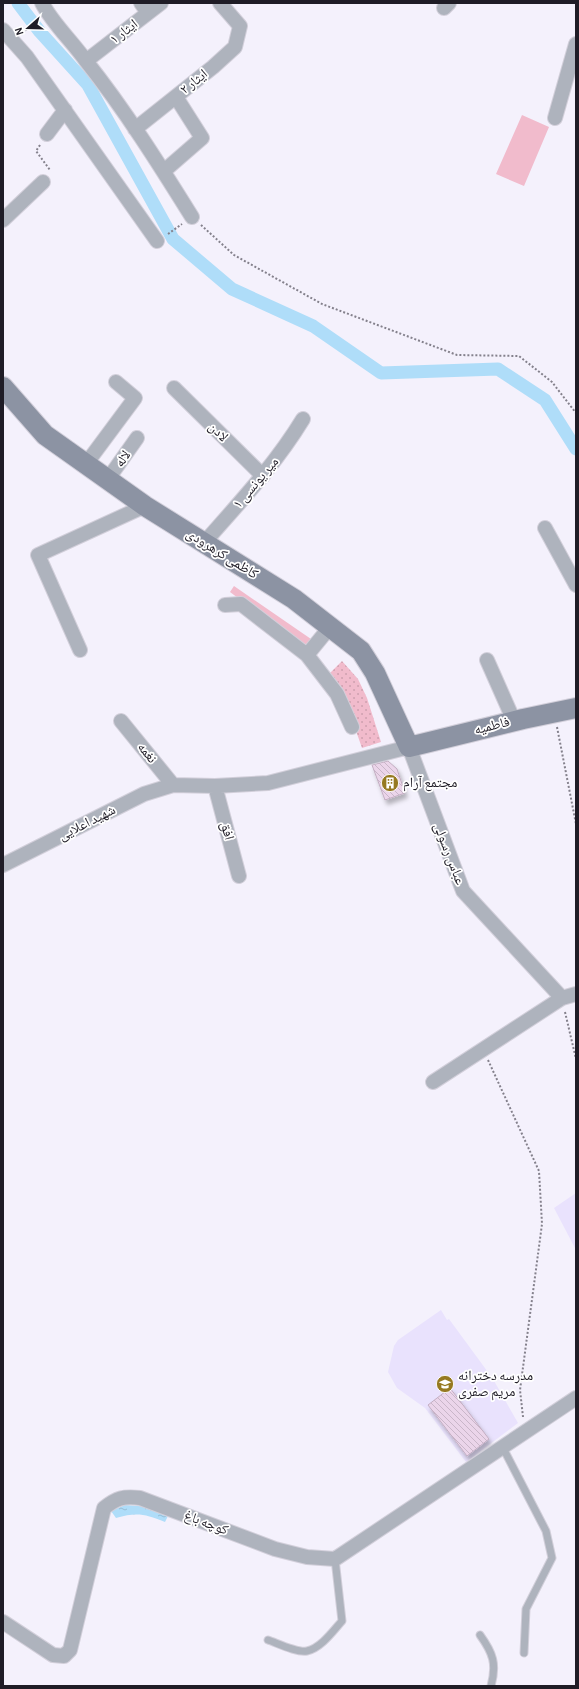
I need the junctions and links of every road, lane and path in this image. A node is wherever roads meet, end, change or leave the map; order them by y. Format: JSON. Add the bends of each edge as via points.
{"nodes":[{"id":1,"x":42,"y":3,"type":"edge"},
{"id":2,"x":161,"y":3,"type":"edge"},
{"id":3,"x":223,"y":4,"type":"edge"},
{"id":4,"x":145,"y":8,"type":"edge"},
{"id":5,"x":41,"y":19,"type":"dead end"},
{"id":6,"x":3,"y":30,"type":"edge"},
{"id":7,"x":17,"y":36,"type":"dead end"},
{"id":8,"x":576,"y":44,"type":"edge"},
{"id":9,"x":86,"y":61,"type":"junction"},
{"id":10,"x":176,"y":98,"type":"junction"},
{"id":11,"x":64,"y":110,"type":"junction"},
{"id":12,"x":555,"y":118,"type":"dead end"},
{"id":13,"x":135,"y":129,"type":"junction"},
{"id":14,"x":47,"y":134,"type":"joint"},
{"id":15,"x":164,"y":171,"type":"junction"},
{"id":16,"x":43,"y":182,"type":"joint"},
{"id":17,"x":192,"y":217,"type":"joint"},
{"id":18,"x":3,"y":220,"type":"edge"},
{"id":19,"x":175,"y":229,"type":"dead end"},
{"id":20,"x":160,"y":239,"type":"joint"},
{"id":21,"x":116,"y":382,"type":"dead end"},
{"id":22,"x":3,"y":387,"type":"edge"},
{"id":23,"x":174,"y":388,"type":"dead end"},
{"id":24,"x":576,"y":414,"type":"edge"},
{"id":25,"x":303,"y":419,"type":"dead end"},
{"id":26,"x":138,"y":438,"type":"dead end"},
{"id":27,"x":86,"y":464,"type":"junction"},
{"id":28,"x":263,"y":476,"type":"junction"},
{"id":29,"x":108,"y":480,"type":"junction"},
{"id":30,"x":145,"y":506,"type":"junction"},
{"id":31,"x":545,"y":528,"type":"dead end"},
{"id":32,"x":204,"y":543,"type":"junction"},
{"id":33,"x":576,"y":585,"type":"edge"},
{"id":34,"x":225,"y":605,"type":"dead end"},
{"id":35,"x":330,"y":628,"type":"junction"},
{"id":36,"x":80,"y":650,"type":"dead end"},
{"id":37,"x":307,"y":655,"type":"junction"},
{"id":38,"x":487,"y":660,"type":"dead end"},
{"id":39,"x":576,"y":708,"type":"edge"},
{"id":40,"x":554,"y":712,"type":"junction"},
{"id":41,"x":121,"y":721,"type":"dead end"},
{"id":42,"x":514,"y":721,"type":"junction"},
{"id":43,"x":352,"y":727,"type":"dead end"},
{"id":44,"x":409,"y":747,"type":"junction"},
{"id":45,"x":173,"y":784,"type":"junction"},
{"id":46,"x":215,"y":786,"type":"junction"},
{"id":47,"x":576,"y":824,"type":"edge"},
{"id":48,"x":3,"y":865,"type":"edge"},
{"id":49,"x":239,"y":876,"type":"dead end"},
{"id":50,"x":576,"y":994,"type":"edge"},
{"id":51,"x":562,"y":998,"type":"junction"},
{"id":52,"x":483,"y":1050,"type":"junction"},
{"id":53,"x":576,"y":1059,"type":"edge"},
{"id":54,"x":433,"y":1082,"type":"dead end"},
{"id":55,"x":576,"y":1398,"type":"edge"},
{"id":56,"x":526,"y":1432,"type":"junction"},
{"id":57,"x":502,"y":1448,"type":"junction"},
{"id":58,"x":336,"y":1559,"type":"junction"},
{"id":59,"x":3,"y":1622,"type":"edge"},
{"id":60,"x":480,"y":1636,"type":"dead end"},
{"id":61,"x":268,"y":1640,"type":"dead end"},
{"id":62,"x":524,"y":1653,"type":"dead end"},
{"id":63,"x":491,"y":1686,"type":"edge"}],
"edges":[{"from":1,"to":9,"type":"street"},
{"from":2,"to":4,"type":"street","name":"ایثار ۱"},
{"from":3,"to":10,"type":"street","name":"ایثار ۲","via":[[240,26],[235,47]]},
{"from":4,"to":9,"type":"street","name":"ایثار ۱"},
{"from":5,"to":7,"type":"path"},
{"from":6,"to":11,"type":"street","via":[[27,58]]},
{"from":8,"to":12,"type":"street"},
{"from":9,"to":13,"type":"street"},
{"from":10,"to":13,"type":"street","name":"ایثار ۲"},
{"from":10,"to":15,"type":"street","via":[[202,138]]},
{"from":11,"to":14,"type":"street"},
{"from":11,"to":20,"type":"street"},
{"from":13,"to":15,"type":"street"},
{"from":14,"to":16,"type":"path","via":[[36,151],[52,173]]},
{"from":15,"to":17,"type":"street"},
{"from":16,"to":18,"type":"street"},
{"from":17,"to":24,"type":"path","via":[[234,256],[322,304],[457,355],[520,356],[552,382]]},
{"from":19,"to":20,"type":"path"},
{"from":21,"to":27,"type":"street","via":[[135,398]]},
{"from":22,"to":27,"type":"street","name":"کاظمی کرهرودی","via":[[45,435]]},
{"from":23,"to":28,"type":"street","name":"لادن"},
{"from":25,"to":28,"type":"street","name":"میر یونسی ۱","via":[[287,446]]},
{"from":26,"to":29,"type":"street","name":"لاله"},
{"from":27,"to":29,"type":"street","name":"کاظمی کرهرودی"},
{"from":28,"to":32,"type":"street","name":"میر یونسی ۱"},
{"from":29,"to":30,"type":"street","name":"کاظمی کرهرودی"},
{"from":30,"to":32,"type":"street","name":"کاظمی کرهرودی"},
{"from":30,"to":36,"type":"street","via":[[38,556]]},
{"from":31,"to":33,"type":"street"},
{"from":32,"to":35,"type":"street","name":"کاظمی کرهرودی","via":[[294,598]]},
{"from":34,"to":37,"type":"street","via":[[241,604]]},
{"from":35,"to":37,"type":"street"},
{"from":35,"to":44,"type":"street","name":"کاظمی کرهرودی","via":[[361,651],[375,673]]},
{"from":37,"to":43,"type":"street","via":[[337,694]]},
{"from":38,"to":42,"type":"street"},
{"from":39,"to":40,"type":"street","name":"فاطمیه"},
{"from":40,"to":42,"type":"street","name":"فاطمیه"},
{"from":40,"to":47,"type":"path"},
{"from":41,"to":45,"type":"street","name":"نغمه"},
{"from":42,"to":44,"type":"street","name":"فاطمیه"},
{"from":44,"to":46,"type":"street","via":[[268,783]]},
{"from":44,"to":51,"type":"street","name":"عباس رسولی","via":[[463,891]]},
{"from":45,"to":46,"type":"street"},
{"from":45,"to":48,"type":"street","name":"شهید اعلایی","via":[[144,794]]},
{"from":46,"to":49,"type":"street","name":"افق"},
{"from":50,"to":51,"type":"street"},
{"from":51,"to":52,"type":"street"},
{"from":51,"to":53,"type":"path"},
{"from":52,"to":54,"type":"street"},
{"from":52,"to":56,"type":"path","via":[[539,1171],[542,1224],[520,1390]]},
{"from":55,"to":56,"type":"street"},
{"from":56,"to":57,"type":"street"},
{"from":57,"to":58,"type":"street"},
{"from":57,"to":62,"type":"lane","via":[[546,1531],[552,1558],[526,1609]]},
{"from":58,"to":59,"type":"street","name":"کوچه باغ","via":[[275,1549],[140,1498],[126,1496],[114,1500],[104,1508],[70,1650],[64,1656],[53,1655]]},
{"from":58,"to":61,"type":"lane","via":[[342,1621],[322,1643],[306,1651]]},
{"from":60,"to":63,"type":"lane","via":[[490,1648],[494,1662]]}]}
